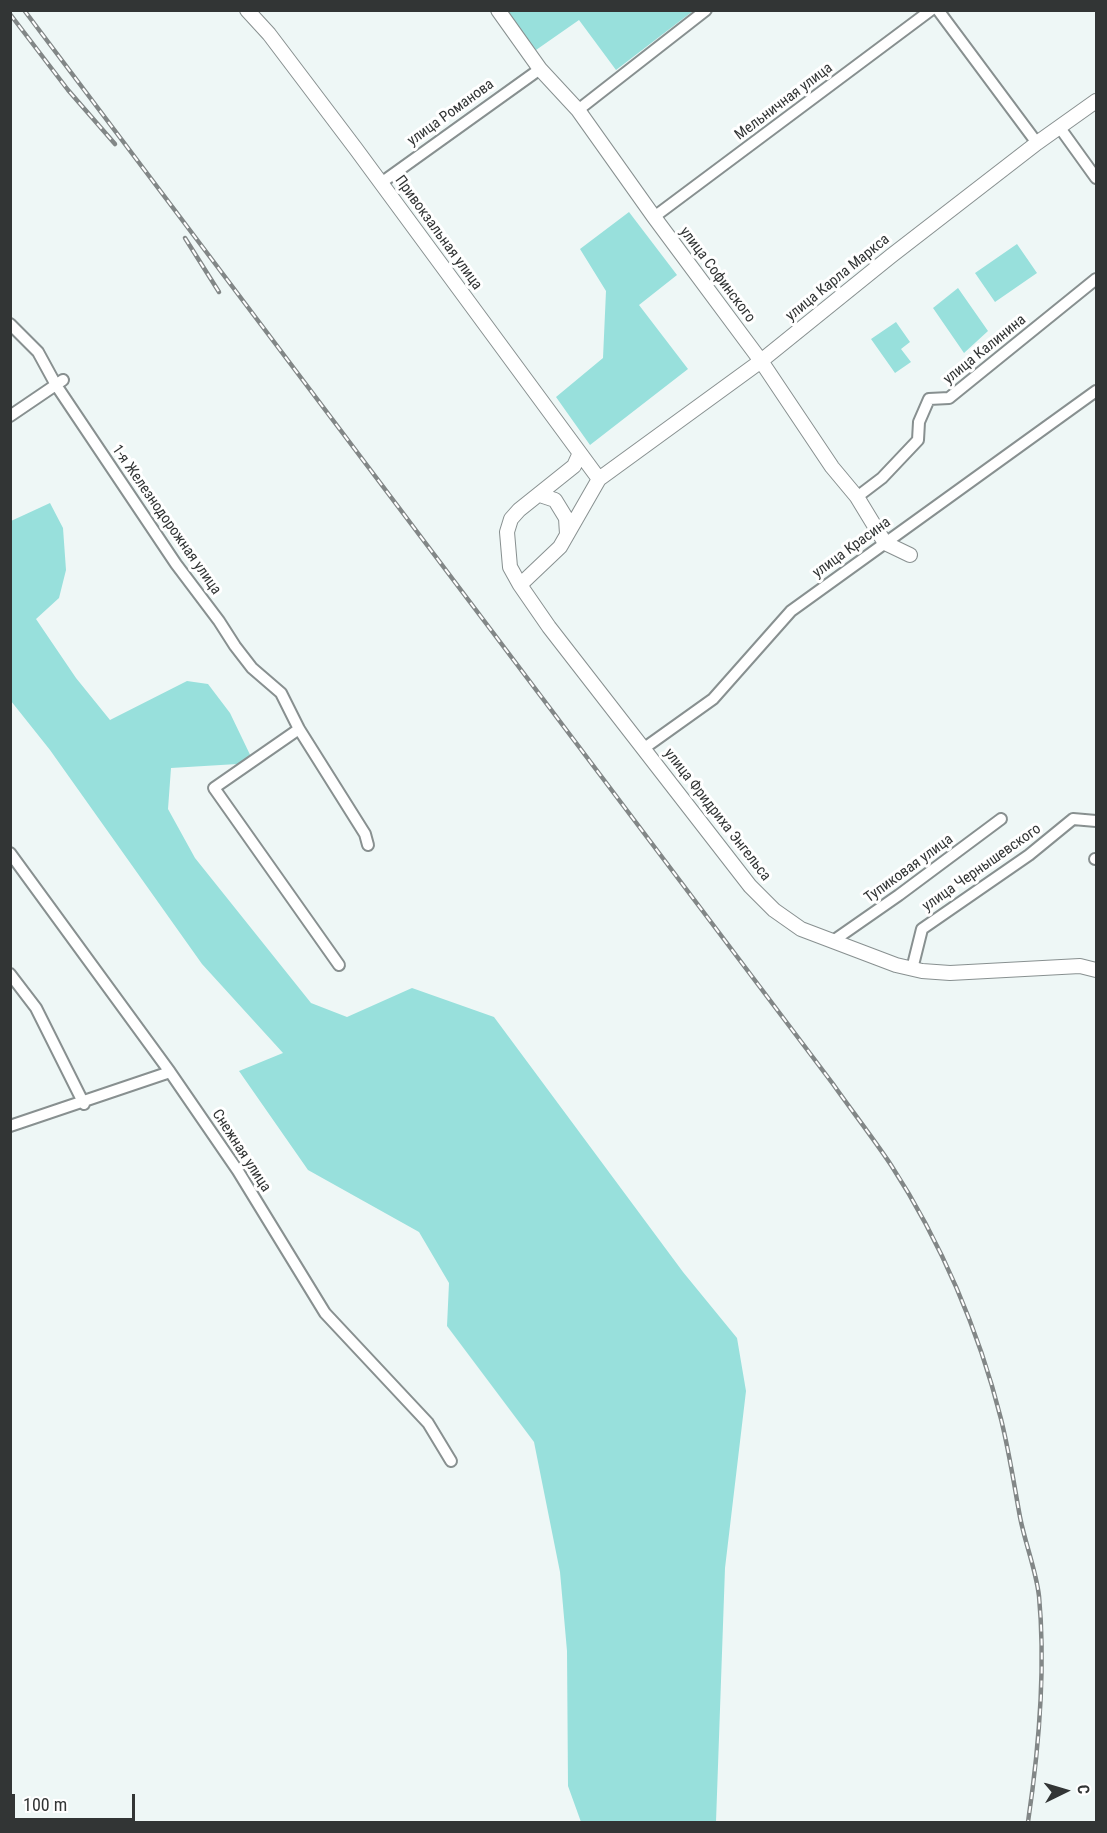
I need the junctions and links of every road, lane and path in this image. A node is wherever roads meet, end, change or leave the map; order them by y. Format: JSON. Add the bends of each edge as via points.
{"nodes":[{"id":1,"x":247,"y":10,"type":"edge"},
{"id":2,"x":498,"y":10,"type":"edge"},
{"id":3,"x":706,"y":10,"type":"edge"},
{"id":4,"x":931,"y":10,"type":"edge"},
{"id":5,"x":938,"y":10,"type":"edge"},
{"id":6,"x":540,"y":69,"type":"junction"},
{"id":7,"x":1096,"y":101,"type":"edge"},
{"id":8,"x":578,"y":110,"type":"junction"},
{"id":9,"x":1060,"y":128,"type":"junction"},
{"id":10,"x":1038,"y":143,"type":"junction"},
{"id":11,"x":1096,"y":178,"type":"edge"},
{"id":12,"x":381,"y":183,"type":"junction"},
{"id":13,"x":654,"y":218,"type":"junction"},
{"id":14,"x":1096,"y":279,"type":"edge"},
{"id":15,"x":10,"y":324,"type":"edge"},
{"id":16,"x":761,"y":361,"type":"junction"},
{"id":17,"x":59,"y":382,"type":"junction"},
{"id":18,"x":1096,"y":391,"type":"edge"},
{"id":19,"x":10,"y":416,"type":"edge"},
{"id":20,"x":579,"y":454,"type":"junction"},
{"id":21,"x":599,"y":479,"type":"junction"},
{"id":22,"x":540,"y":495,"type":"junction"},
{"id":23,"x":857,"y":497,"type":"junction"},
{"id":24,"x":567,"y":534,"type":"junction"},
{"id":25,"x":885,"y":543,"type":"junction"},
{"id":26,"x":910,"y":555,"type":"dead end"},
{"id":27,"x":520,"y":585,"type":"junction"},
{"id":28,"x":299,"y":729,"type":"junction"},
{"id":29,"x":643,"y":749,"type":"junction"},
{"id":30,"x":1001,"y":819,"type":"dead end"},
{"id":31,"x":1096,"y":821,"type":"edge"},
{"id":32,"x":368,"y":845,"type":"dead end"},
{"id":33,"x":10,"y":853,"type":"edge"},
{"id":34,"x":833,"y":941,"type":"junction"},
{"id":35,"x":339,"y":965,"type":"dead end"},
{"id":36,"x":912,"y":969,"type":"junction"},
{"id":37,"x":1096,"y":970,"type":"edge"},
{"id":38,"x":10,"y":974,"type":"edge"},
{"id":39,"x":170,"y":1072,"type":"junction"},
{"id":40,"x":84,"y":1103,"type":"junction"},
{"id":41,"x":10,"y":1126,"type":"edge"},
{"id":42,"x":451,"y":1461,"type":"dead end"}],
"edges":[{"from":1,"to":12,"type":"main road","name":"Привокзальная улица","via":[[269,33]]},
{"from":2,"to":6,"type":"main road","name":"улица Софинского"},
{"from":3,"to":8,"type":"street"},
{"from":4,"to":13,"type":"street","name":"Мельничная улица"},
{"from":5,"to":10,"type":"street"},
{"from":6,"to":8,"type":"main road","name":"улица Софинского"},
{"from":6,"to":12,"type":"street","name":"улица Романова"},
{"from":7,"to":9,"type":"main road","name":"улица Карла Маркса"},
{"from":8,"to":13,"type":"main road","name":"улица Софинского"},
{"from":9,"to":10,"type":"main road","name":"улица Карла Маркса"},
{"from":9,"to":11,"type":"street"},
{"from":10,"to":16,"type":"main road","name":"улица Карла Маркса"},
{"from":12,"to":20,"type":"main road","name":"Привокзальная улица"},
{"from":13,"to":16,"type":"main road","name":"улица Софинского"},
{"from":14,"to":23,"type":"street","name":"улица Калинина","via":[[949,398],[929,399],[919,422],[918,440],[882,478]]},
{"from":15,"to":17,"type":"street","name":"1-я Железнодорожная улица","via":[[38,352]]},
{"from":16,"to":21,"type":"main road","name":"улица Карла Маркса"},
{"from":16,"to":23,"type":"main road","name":"улица Софинского","via":[[832,467]]},
{"from":17,"to":19,"type":"street"},
{"from":17,"to":28,"type":"street","name":"1-я Железнодорожная улица","via":[[176,564],[252,668],[281,693]]},
{"from":18,"to":25,"type":"street","name":"улица Красина"},
{"from":20,"to":21,"type":"main road","name":"Привокзальная улица"},
{"from":20,"to":22,"type":"main road","name":"улица Фридриха Энгельса","via":[[574,466]]},
{"from":21,"to":24,"type":"main road"},
{"from":22,"to":24,"type":"main road","via":[[555,501],[566,518]]},
{"from":22,"to":27,"type":"main road","name":"улица Фридриха Энгельса","via":[[519,510],[507,532],[510,567]]},
{"from":23,"to":25,"type":"main road","name":"улица Софинского"},
{"from":24,"to":27,"type":"main road","via":[[560,547]]},
{"from":25,"to":26,"type":"main road"},
{"from":25,"to":29,"type":"street","name":"улица Красина","via":[[791,611],[713,699]]},
{"from":27,"to":29,"type":"main road","name":"улица Фридриха Энгельса"},
{"from":28,"to":32,"type":"street","name":"1-я Железнодорожная улица","via":[[365,834]]},
{"from":28,"to":35,"type":"street","via":[[214,788]]},
{"from":29,"to":34,"type":"main road","name":"улица Фридриха Энгельса","via":[[750,886],[774,910],[801,928]]},
{"from":30,"to":34,"type":"street","name":"Тупиковая улица"},
{"from":31,"to":36,"type":"street","name":"улица Чернышевского","via":[[1073,819],[1029,855],[922,928]]},
{"from":33,"to":39,"type":"street","name":"Снежная улица"},
{"from":34,"to":36,"type":"main road","name":"улица Фридриха Энгельса"},
{"from":36,"to":37,"type":"main road","name":"улица Фридриха Энгельса","via":[[950,973],[1080,966]]},
{"from":38,"to":40,"type":"street","via":[[36,1008]]},
{"from":39,"to":40,"type":"street"},
{"from":39,"to":42,"type":"street","name":"Снежная улица","via":[[238,1171],[325,1313],[428,1423]]},
{"from":40,"to":41,"type":"street"}]}
